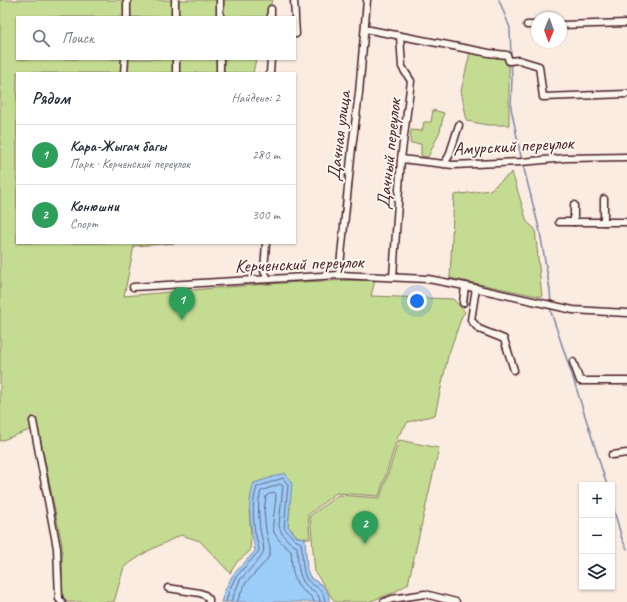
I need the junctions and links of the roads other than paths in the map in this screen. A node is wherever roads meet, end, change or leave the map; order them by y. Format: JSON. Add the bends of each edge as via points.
{"nodes":[{"id":1,"x":127,"y":0,"type":"edge"},
{"id":2,"x":175,"y":0,"type":"edge"},
{"id":3,"x":220,"y":0,"type":"edge"},
{"id":4,"x":294,"y":0,"type":"edge"},
{"id":5,"x":367,"y":0,"type":"edge"},
{"id":6,"x":271,"y":9,"type":"dead end"},
{"id":7,"x":127,"y":16,"type":"edge"},
{"id":8,"x":176,"y":16,"type":"edge"},
{"id":9,"x":220,"y":16,"type":"edge"},
{"id":10,"x":271,"y":16,"type":"edge"},
{"id":11,"x":295,"y":16,"type":"edge"},
{"id":12,"x":627,"y":23,"type":"edge"},
{"id":13,"x":567,"y":25,"type":"edge"},
{"id":14,"x":526,"y":26,"type":"dead end"},
{"id":15,"x":531,"y":26,"type":"edge"},
{"id":16,"x":365,"y":29,"type":"junction"},
{"id":17,"x":400,"y":36,"type":"junction"},
{"id":18,"x":125,"y":60,"type":"edge"},
{"id":19,"x":176,"y":60,"type":"edge"},
{"id":20,"x":220,"y":60,"type":"edge"},
{"id":21,"x":271,"y":60,"type":"edge"},
{"id":22,"x":124,"y":72,"type":"edge"},
{"id":23,"x":176,"y":72,"type":"edge"},
{"id":24,"x":220,"y":72,"type":"edge"},
{"id":25,"x":270,"y":72,"type":"edge"},
{"id":26,"x":627,"y":94,"type":"edge"},
{"id":27,"x":459,"y":125,"type":"dead end"},
{"id":28,"x":627,"y":157,"type":"edge"},
{"id":29,"x":401,"y":159,"type":"junction"},
{"id":30,"x":444,"y":164,"type":"junction"},
{"id":31,"x":604,"y":199,"type":"dead end"},
{"id":32,"x":574,"y":205,"type":"dead end"},
{"id":33,"x":559,"y":222,"type":"dead end"},
{"id":34,"x":574,"y":222,"type":"junction"},
{"id":35,"x":604,"y":222,"type":"junction"},
{"id":36,"x":627,"y":222,"type":"edge"},
{"id":37,"x":266,"y":244,"type":"edge"},
{"id":38,"x":339,"y":275,"type":"junction"},
{"id":39,"x":393,"y":277,"type":"junction"},
{"id":40,"x":268,"y":279,"type":"junction"},
{"id":41,"x":465,"y":286,"type":"junction"},
{"id":42,"x":133,"y":287,"type":"dead end"},
{"id":43,"x":476,"y":288,"type":"junction"},
{"id":44,"x":463,"y":304,"type":"dead end"},
{"id":45,"x":627,"y":313,"type":"edge"},
{"id":46,"x":572,"y":362,"type":"dead end"},
{"id":47,"x":514,"y":370,"type":"dead end"},
{"id":48,"x":627,"y":381,"type":"edge"},
{"id":49,"x":33,"y":421,"type":"dead end"},
{"id":50,"x":627,"y":453,"type":"edge"},
{"id":51,"x":612,"y":455,"type":"dead end"},
{"id":52,"x":168,"y":588,"type":"dead end"},
{"id":53,"x":62,"y":602,"type":"edge"},
{"id":54,"x":210,"y":602,"type":"edge"},
{"id":55,"x":384,"y":602,"type":"edge"},
{"id":56,"x":456,"y":602,"type":"edge"}],
"edges":[{"from":1,"to":7,"type":"street"},
{"from":2,"to":8,"type":"street"},
{"from":3,"to":9,"type":"street"},
{"from":4,"to":11,"type":"street"},
{"from":5,"to":16,"type":"street","name":"Дачная улица"},
{"from":6,"to":10,"type":"street"},
{"from":12,"to":13,"type":"street"},
{"from":14,"to":15,"type":"street"},
{"from":16,"to":17,"type":"street"},
{"from":16,"to":38,"type":"street","name":"Дачная улица"},
{"from":17,"to":26,"type":"street","via":[[507,55],[509,61],[519,60],[540,66],[543,97]]},
{"from":17,"to":29,"type":"street","name":"Дачный переулок","via":[[402,67],[411,81]]},
{"from":18,"to":22,"type":"street"},
{"from":19,"to":23,"type":"street"},
{"from":20,"to":24,"type":"street"},
{"from":21,"to":25,"type":"street"},
{"from":27,"to":30,"type":"street"},
{"from":28,"to":30,"type":"street","name":"Амурский переулок"},
{"from":29,"to":30,"type":"street","name":"Амурский переулок"},
{"from":29,"to":39,"type":"street","name":"Дачный переулок"},
{"from":31,"to":35,"type":"street"},
{"from":32,"to":34,"type":"street"},
{"from":33,"to":34,"type":"street"},
{"from":34,"to":35,"type":"street"},
{"from":35,"to":36,"type":"street"},
{"from":37,"to":40,"type":"street","via":[[264,271]]},
{"from":38,"to":39,"type":"street","name":"Керченский переулок"},
{"from":38,"to":40,"type":"street","name":"Керченский переулок"},
{"from":39,"to":41,"type":"street","name":"Керченский переулок"},
{"from":40,"to":42,"type":"street","name":"Керченский переулок"},
{"from":41,"to":43,"type":"street","name":"Керченский переулок"},
{"from":41,"to":44,"type":"street"},
{"from":43,"to":45,"type":"street","name":"Керченский переулок","via":[[574,310]]},
{"from":43,"to":47,"type":"street","via":[[471,320],[479,329],[504,339]]},
{"from":46,"to":48,"type":"street","via":[[580,381]]},
{"from":49,"to":53,"type":"street","via":[[57,548],[59,599]]},
{"from":50,"to":51,"type":"street"},
{"from":52,"to":54,"type":"street","via":[[200,593]]},
{"from":55,"to":56,"type":"street","via":[[425,594]]}]}
